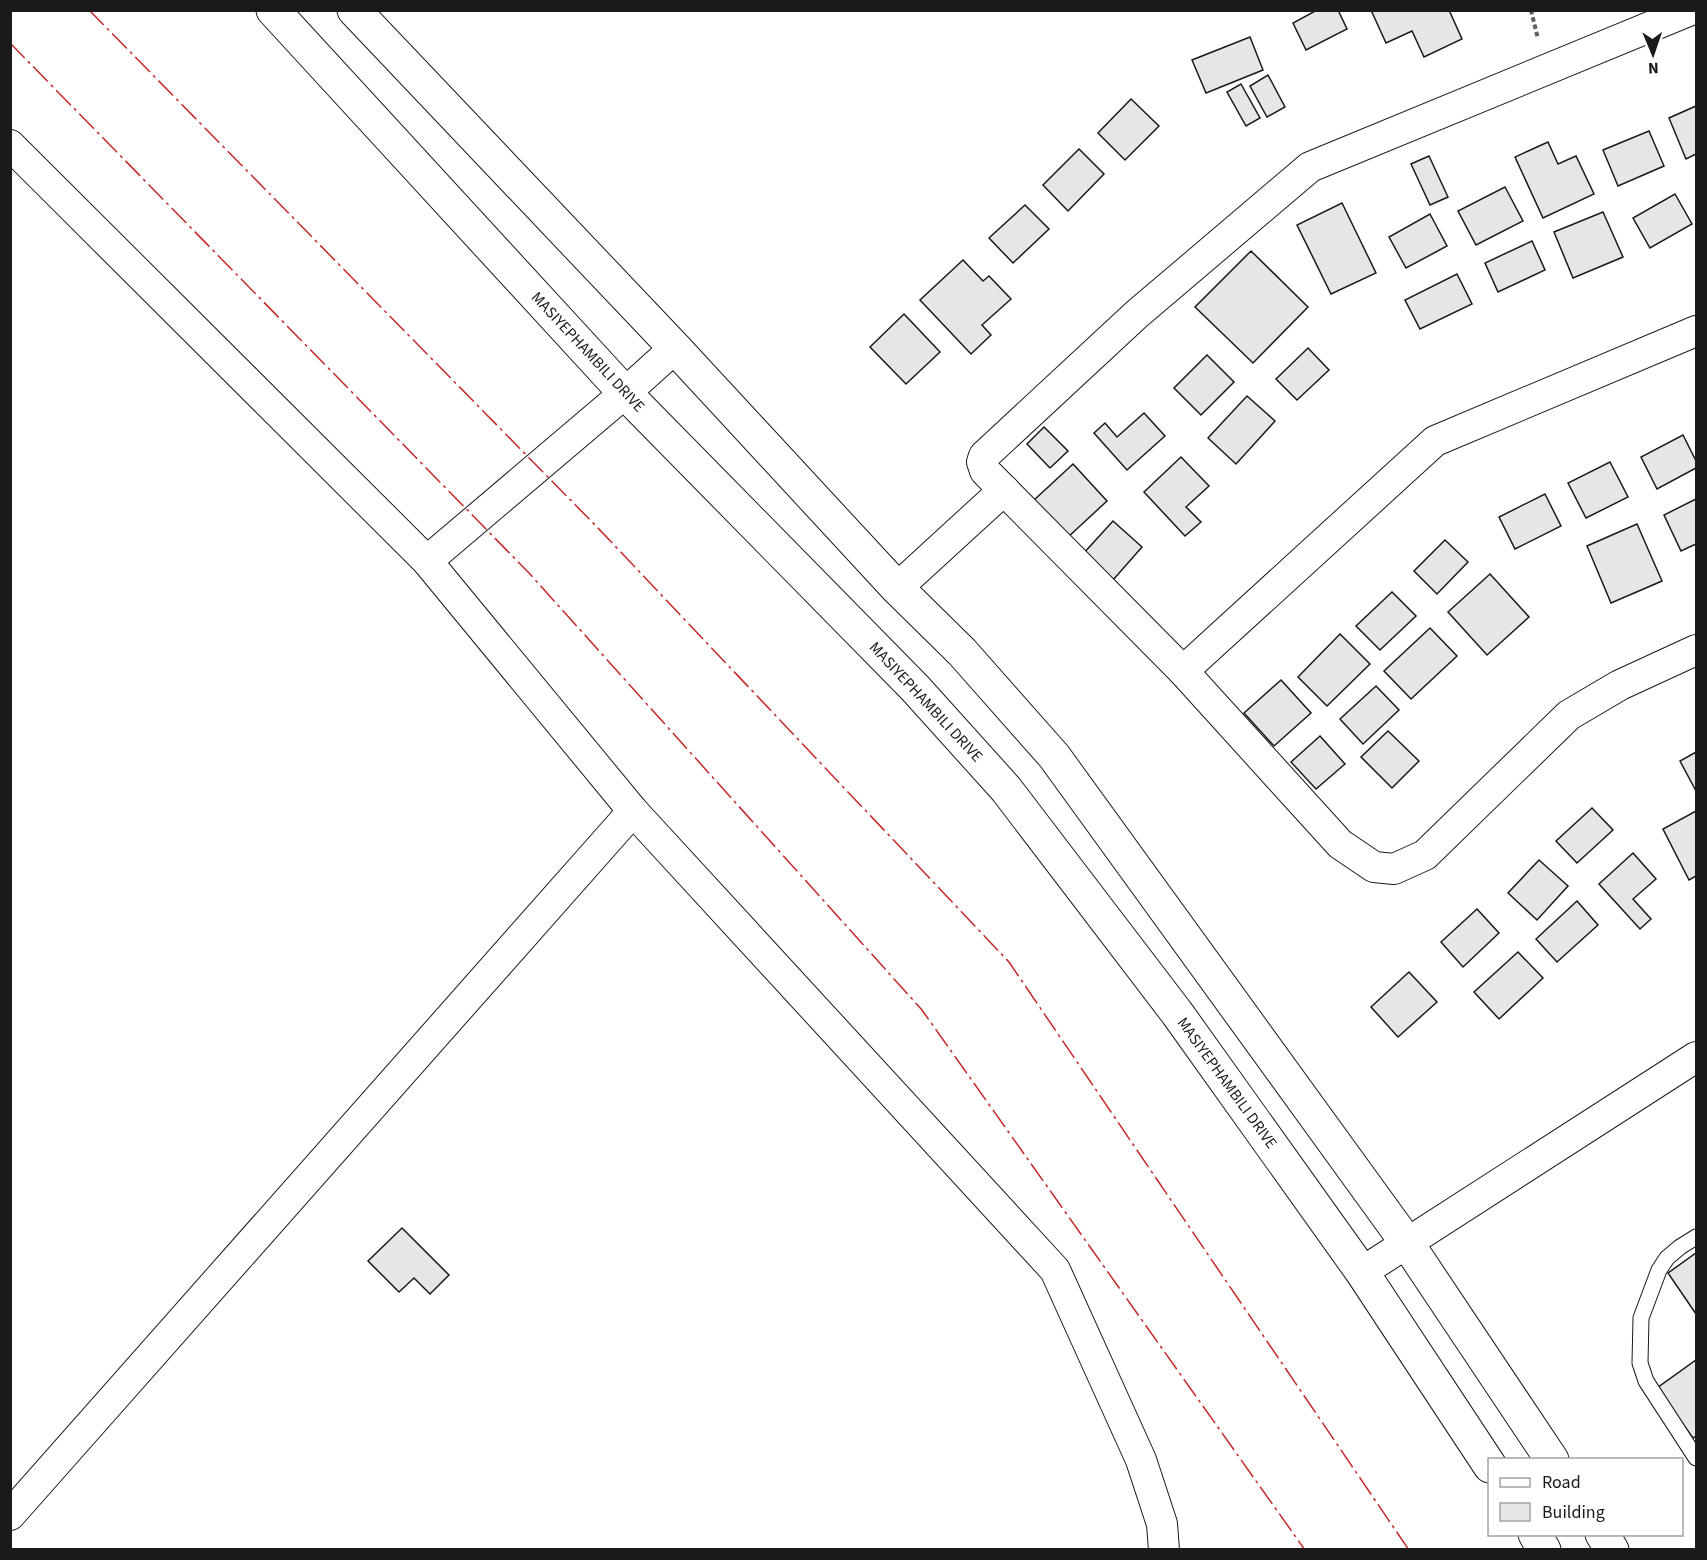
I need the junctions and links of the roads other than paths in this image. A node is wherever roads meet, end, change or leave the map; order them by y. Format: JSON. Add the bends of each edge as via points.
{"nodes":[{"id":1,"x":273,"y":10,"type":"edge"},
{"id":2,"x":354,"y":10,"type":"edge"},
{"id":3,"x":1691,"y":10,"type":"edge"},
{"id":4,"x":10,"y":146,"type":"edge"},
{"id":5,"x":1696,"y":331,"type":"edge"},
{"id":6,"x":675,"y":348,"type":"junction"},
{"id":7,"x":625,"y":393,"type":"junction"},
{"id":8,"x":1004,"y":490,"type":"junction"},
{"id":9,"x":427,"y":561,"type":"junction"},
{"id":10,"x":897,"y":588,"type":"junction"},
{"id":11,"x":1696,"y":650,"type":"edge"},
{"id":12,"x":1183,"y":671,"type":"junction"},
{"id":13,"x":633,"y":811,"type":"junction"},
{"id":14,"x":1696,"y":1057,"type":"edge"},
{"id":15,"x":1696,"y":1237,"type":"edge"},
{"id":16,"x":1407,"y":1243,"type":"junction"},
{"id":17,"x":1362,"y":1272,"type":"junction"},
{"id":18,"x":1550,"y":1458,"type":"edge"},
{"id":19,"x":1696,"y":1458,"type":"edge"},
{"id":20,"x":1488,"y":1463,"type":"edge"},
{"id":21,"x":10,"y":1515,"type":"edge"},
{"id":22,"x":1535,"y":1536,"type":"edge"},
{"id":23,"x":1603,"y":1536,"type":"edge"},
{"id":24,"x":1164,"y":1550,"type":"edge"},
{"id":25,"x":1544,"y":1550,"type":"edge"},
{"id":26,"x":1612,"y":1550,"type":"edge"}],
"edges":[{"from":1,"to":7,"type":"main road","name":"MASIYEPHAMBILI DRIVE"},
{"from":2,"to":6,"type":"main road"},
{"from":3,"to":8,"type":"street","via":[[1310,167],[1137,314],[984,456],[985,471]]},
{"from":4,"to":9,"type":"street"},
{"from":5,"to":12,"type":"street","via":[[1435,441]]},
{"from":6,"to":7,"type":"street"},
{"from":6,"to":10,"type":"main road"},
{"from":7,"to":9,"type":"street"},
{"from":7,"to":17,"type":"main road","name":"MASIYEPHAMBILI DRIVE","via":[[915,688],[1006,789],[1177,1013]]},
{"from":8,"to":10,"type":"street"},
{"from":8,"to":12,"type":"street"},
{"from":9,"to":13,"type":"street"},
{"from":10,"to":16,"type":"main road","via":[[962,652],[1054,756]]},
{"from":11,"to":12,"type":"street","via":[[1620,685],[1569,715],[1425,855],[1394,869],[1374,867],[1340,844]]},
{"from":13,"to":21,"type":"street"},
{"from":13,"to":24,"type":"street","via":[[1055,1270],[1141,1460],[1162,1524]]},
{"from":14,"to":16,"type":"street"},
{"from":15,"to":19,"type":"lane","via":[[1667,1258],[1659,1270],[1641,1318],[1640,1363],[1646,1381]]},
{"from":16,"to":17,"type":"street"},
{"from":16,"to":18,"type":"main road"},
{"from":17,"to":20,"type":"main road","name":"MASIYEPHAMBILI DRIVE"},
{"from":22,"to":25,"type":"main road"},
{"from":23,"to":26,"type":"main road"}]}
